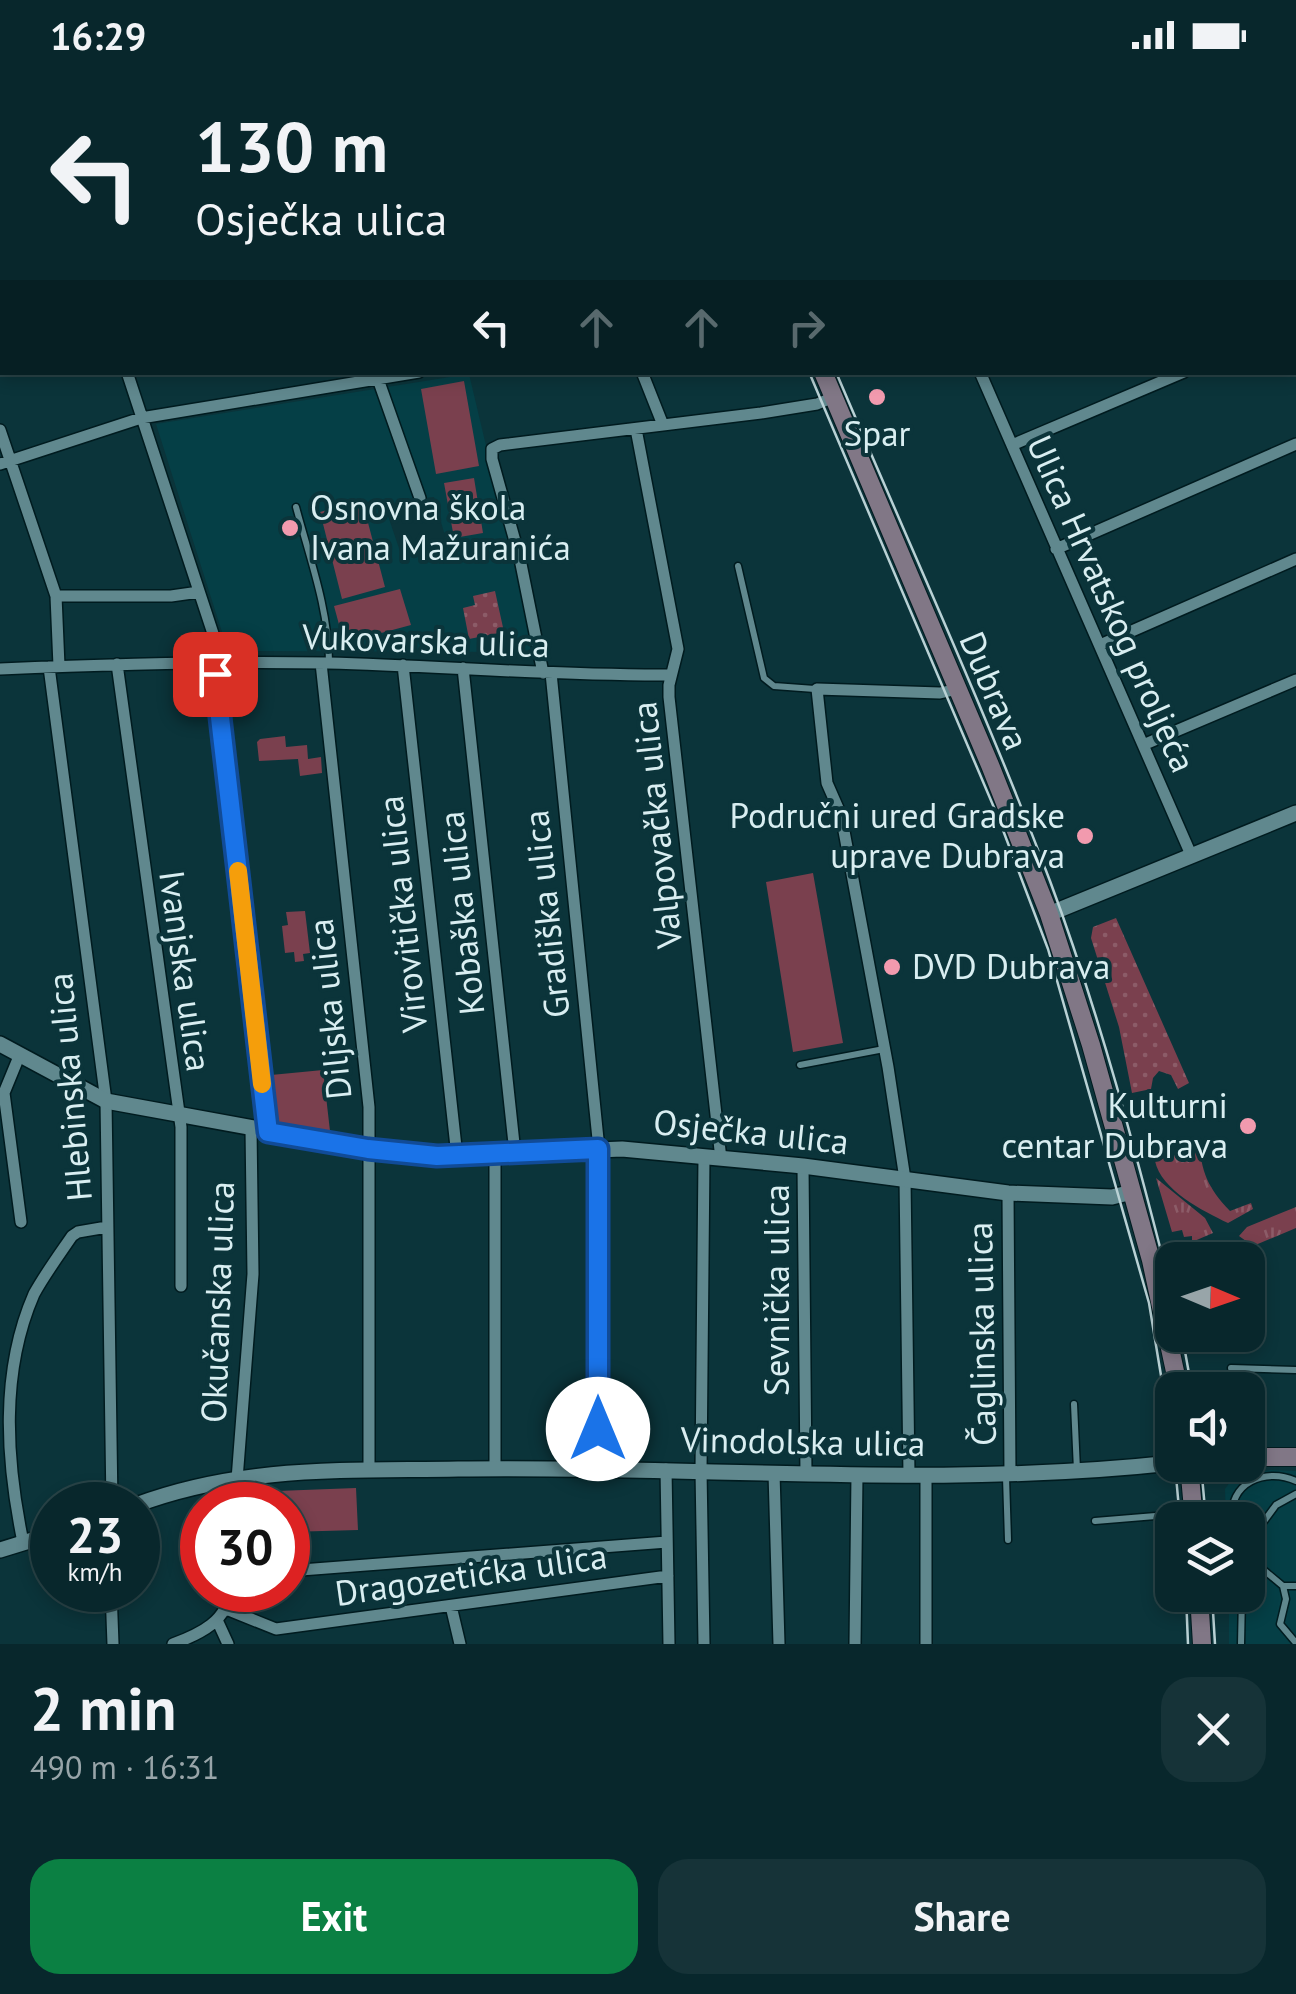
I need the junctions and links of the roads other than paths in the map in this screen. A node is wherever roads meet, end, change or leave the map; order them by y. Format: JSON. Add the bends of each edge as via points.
{"nodes":[{"id":1,"x":128,"y":375,"type":"edge"},
{"id":2,"x":401,"y":375,"type":"edge"},
{"id":3,"x":643,"y":375,"type":"edge"},
{"id":4,"x":824,"y":375,"type":"edge"},
{"id":5,"x":981,"y":375,"type":"edge"},
{"id":6,"x":1177,"y":375,"type":"edge"},
{"id":7,"x":378,"y":379,"type":"junction"},
{"id":8,"x":834,"y":398,"type":"junction"},
{"id":9,"x":141,"y":418,"type":"junction"},
{"id":10,"x":663,"y":425,"type":"junction"},
{"id":11,"x":636,"y":429,"type":"junction"},
{"id":12,"x":0,"y":430,"type":"edge"},
{"id":13,"x":1296,"y":444,"type":"edge"},
{"id":14,"x":1012,"y":445,"type":"junction"},
{"id":15,"x":5,"y":463,"type":"edge"},
{"id":16,"x":420,"y":498,"type":"dead end"},
{"id":17,"x":296,"y":507,"type":"dead end"},
{"id":18,"x":1056,"y":549,"type":"junction"},
{"id":19,"x":1296,"y":560,"type":"edge"},
{"id":20,"x":738,"y":566,"type":"dead end"},
{"id":21,"x":200,"y":592,"type":"junction"},
{"id":22,"x":56,"y":596,"type":"junction"},
{"id":23,"x":1100,"y":645,"type":"junction"},
{"id":24,"x":325,"y":663,"type":"junction"},
{"id":25,"x":116,"y":664,"type":"junction"},
{"id":26,"x":218,"y":664,"type":"junction"},
{"id":27,"x":54,"y":666,"type":"junction"},
{"id":28,"x":404,"y":666,"type":"junction"},
{"id":29,"x":1,"y":667,"type":"edge"},
{"id":30,"x":463,"y":668,"type":"junction"},
{"id":31,"x":547,"y":673,"type":"junction"},
{"id":32,"x":671,"y":675,"type":"junction"},
{"id":33,"x":1296,"y":680,"type":"edge"},
{"id":34,"x":817,"y":689,"type":"junction"},
{"id":35,"x":958,"y":689,"type":"junction"},
{"id":36,"x":1144,"y":744,"type":"junction"},
{"id":37,"x":1296,"y":814,"type":"edge"},
{"id":38,"x":1192,"y":858,"type":"junction"},
{"id":39,"x":1049,"y":914,"type":"junction"},
{"id":40,"x":0,"y":1044,"type":"edge"},
{"id":41,"x":884,"y":1049,"type":"junction"},
{"id":42,"x":20,"y":1054,"type":"junction"},
{"id":43,"x":800,"y":1065,"type":"dead end"},
{"id":44,"x":106,"y":1101,"type":"junction"},
{"id":45,"x":177,"y":1115,"type":"junction"},
{"id":46,"x":259,"y":1130,"type":"junction"},
{"id":47,"x":368,"y":1149,"type":"junction"},
{"id":48,"x":598,"y":1149,"type":"junction"},
{"id":49,"x":515,"y":1153,"type":"junction"},
{"id":50,"x":495,"y":1155,"type":"junction"},
{"id":51,"x":458,"y":1156,"type":"junction"},
{"id":52,"x":712,"y":1158,"type":"junction"},
{"id":53,"x":803,"y":1166,"type":"junction"},
{"id":54,"x":904,"y":1179,"type":"junction"},
{"id":55,"x":1132,"y":1192,"type":"junction"},
{"id":56,"x":1008,"y":1193,"type":"junction"},
{"id":57,"x":20,"y":1222,"type":"dead end"},
{"id":58,"x":108,"y":1226,"type":"junction"},
{"id":59,"x":180,"y":1286,"type":"dead end"},
{"id":60,"x":1230,"y":1368,"type":"dead end"},
{"id":61,"x":1296,"y":1370,"type":"edge"},
{"id":62,"x":1176,"y":1372,"type":"edge"},
{"id":63,"x":1074,"y":1404,"type":"dead end"},
{"id":64,"x":1265,"y":1457,"type":"edge"},
{"id":65,"x":1296,"y":1457,"type":"edge"},
{"id":66,"x":1155,"y":1465,"type":"edge"},
{"id":67,"x":495,"y":1468,"type":"junction"},
{"id":68,"x":598,"y":1468,"type":"junction"},
{"id":69,"x":666,"y":1469,"type":"junction"},
{"id":70,"x":701,"y":1470,"type":"junction"},
{"id":71,"x":369,"y":1471,"type":"junction"},
{"id":72,"x":1077,"y":1472,"type":"junction"},
{"id":73,"x":774,"y":1473,"type":"junction"},
{"id":74,"x":806,"y":1474,"type":"junction"},
{"id":75,"x":926,"y":1474,"type":"junction"},
{"id":76,"x":1008,"y":1474,"type":"junction"},
{"id":77,"x":857,"y":1475,"type":"junction"},
{"id":78,"x":909,"y":1475,"type":"junction"},
{"id":79,"x":237,"y":1477,"type":"junction"},
{"id":80,"x":1296,"y":1481,"type":"edge"},
{"id":81,"x":112,"y":1482,"type":"edge"},
{"id":82,"x":237,"y":1482,"type":"edge"},
{"id":83,"x":1296,"y":1494,"type":"edge"},
{"id":84,"x":160,"y":1497,"type":"edge"},
{"id":85,"x":1233,"y":1502,"type":"edge"},
{"id":86,"x":1155,"y":1518,"type":"edge"},
{"id":87,"x":1265,"y":1520,"type":"edge"},
{"id":88,"x":1096,"y":1522,"type":"dead end"},
{"id":89,"x":30,"y":1540,"type":"edge"},
{"id":90,"x":1008,"y":1540,"type":"dead end"},
{"id":91,"x":24,"y":1542,"type":"junction"},
{"id":92,"x":667,"y":1542,"type":"junction"},
{"id":93,"x":0,"y":1550,"type":"edge"},
{"id":94,"x":310,"y":1569,"type":"edge"},
{"id":95,"x":1265,"y":1571,"type":"edge"},
{"id":96,"x":668,"y":1576,"type":"junction"},
{"id":97,"x":1284,"y":1586,"type":"junction"},
{"id":98,"x":1296,"y":1586,"type":"edge"},
{"id":99,"x":451,"y":1606,"type":"junction"},
{"id":100,"x":112,"y":1612,"type":"edge"},
{"id":101,"x":224,"y":1612,"type":"edge"},
{"id":102,"x":233,"y":1612,"type":"edge"},
{"id":103,"x":1200,"y":1612,"type":"edge"},
{"id":104,"x":1242,"y":1612,"type":"edge"},
{"id":105,"x":217,"y":1620,"type":"junction"},
{"id":106,"x":180,"y":1643,"type":"edge"},
{"id":107,"x":1296,"y":1643,"type":"edge"},
{"id":108,"x":113,"y":1644,"type":"edge"},
{"id":109,"x":228,"y":1644,"type":"edge"},
{"id":110,"x":460,"y":1644,"type":"edge"},
{"id":111,"x":670,"y":1644,"type":"edge"},
{"id":112,"x":704,"y":1644,"type":"edge"},
{"id":113,"x":779,"y":1644,"type":"edge"},
{"id":114,"x":855,"y":1644,"type":"edge"},
{"id":115,"x":926,"y":1644,"type":"edge"},
{"id":116,"x":1202,"y":1644,"type":"edge"},
{"id":117,"x":1241,"y":1644,"type":"edge"}],
"edges":[{"from":1,"to":9,"type":"street","name":"Okučanska ulica"},
{"from":2,"to":7,"type":"street"},
{"from":3,"to":10,"type":"street"},
{"from":4,"to":8,"type":"main road","name":"Dubrava"},
{"from":5,"to":14,"type":"street","name":"Ulica Hrvatskog proljeća"},
{"from":6,"to":14,"type":"street"},
{"from":7,"to":9,"type":"street"},
{"from":7,"to":16,"type":"street"},
{"from":8,"to":10,"type":"street"},
{"from":8,"to":35,"type":"main road","name":"Dubrava"},
{"from":9,"to":15,"type":"street"},
{"from":9,"to":21,"type":"street","name":"Okučanska ulica"},
{"from":10,"to":11,"type":"street"},
{"from":11,"to":31,"type":"street","name":"Gradiška ulica","via":[[492,449]]},
{"from":11,"to":32,"type":"street","name":"Valpovačka ulica","via":[[678,650]]},
{"from":12,"to":15,"type":"street","name":"Hlebinska ulica"},
{"from":13,"to":18,"type":"street"},
{"from":14,"to":18,"type":"street","name":"Ulica Hrvatskog proljeća"},
{"from":15,"to":22,"type":"street","name":"Hlebinska ulica"},
{"from":17,"to":24,"type":"lane","via":[[329,645]]},
{"from":18,"to":23,"type":"street","name":"Ulica Hrvatskog proljeća"},
{"from":19,"to":23,"type":"street"},
{"from":20,"to":34,"type":"lane","via":[[764,678],[774,686]]},
{"from":21,"to":22,"type":"street"},
{"from":21,"to":26,"type":"street","name":"Okučanska ulica"},
{"from":22,"to":27,"type":"street","name":"Hlebinska ulica"},
{"from":23,"to":36,"type":"street","name":"Ulica Hrvatskog proljeća"},
{"from":24,"to":26,"type":"street","name":"Vukovarska ulica"},
{"from":24,"to":28,"type":"street","name":"Vukovarska ulica"},
{"from":24,"to":47,"type":"street","name":"Diljska ulica"},
{"from":25,"to":26,"type":"street","name":"Vukovarska ulica"},
{"from":25,"to":27,"type":"street","name":"Vukovarska ulica"},
{"from":25,"to":45,"type":"street","name":"Ivanjska ulica"},
{"from":26,"to":46,"type":"street","name":"Okučanska ulica"},
{"from":27,"to":29,"type":"street","name":"Vukovarska ulica"},
{"from":27,"to":44,"type":"street","name":"Hlebinska ulica"},
{"from":28,"to":30,"type":"street","name":"Vukovarska ulica"},
{"from":28,"to":51,"type":"street","name":"Virovitička ulica"},
{"from":30,"to":31,"type":"street","name":"Vukovarska ulica"},
{"from":30,"to":49,"type":"street","name":"Kobaška ulica"},
{"from":31,"to":32,"type":"street","name":"Vukovarska ulica"},
{"from":31,"to":48,"type":"street","name":"Gradiška ulica"},
{"from":32,"to":52,"type":"street","name":"Valpovačka ulica"},
{"from":33,"to":36,"type":"street"},
{"from":34,"to":35,"type":"street"},
{"from":34,"to":41,"type":"street","via":[[827,782],[840,815]]},
{"from":35,"to":39,"type":"main road","name":"Dubrava"},
{"from":36,"to":38,"type":"street","name":"Ulica Hrvatskog proljeća"},
{"from":37,"to":38,"type":"street"},
{"from":38,"to":39,"type":"street"},
{"from":39,"to":55,"type":"main road","name":"Dubrava"},
{"from":40,"to":42,"type":"street","name":"Osječka ulica"},
{"from":41,"to":43,"type":"lane"},
{"from":41,"to":54,"type":"street"},
{"from":42,"to":44,"type":"street","name":"Osječka ulica"},
{"from":42,"to":57,"type":"street","via":[[4,1092]]},
{"from":44,"to":45,"type":"street","name":"Osječka ulica"},
{"from":44,"to":58,"type":"street","name":"Hlebinska ulica"},
{"from":45,"to":46,"type":"street","name":"Osječka ulica"},
{"from":45,"to":59,"type":"street","name":"Ivanjska ulica"},
{"from":46,"to":47,"type":"street","name":"Osječka ulica"},
{"from":46,"to":79,"type":"street","name":"Okučanska ulica"},
{"from":47,"to":51,"type":"street","name":"Osječka ulica"},
{"from":47,"to":71,"type":"street","name":"Diljska ulica"},
{"from":48,"to":49,"type":"street","name":"Osječka ulica"},
{"from":48,"to":52,"type":"street","name":"Osječka ulica"},
{"from":48,"to":68,"type":"street","name":"Gradiška ulica"},
{"from":49,"to":50,"type":"street","name":"Osječka ulica"},
{"from":50,"to":51,"type":"street","name":"Osječka ulica"},
{"from":50,"to":67,"type":"street"},
{"from":52,"to":53,"type":"street","name":"Osječka ulica"},
{"from":52,"to":70,"type":"street","name":"Valpovačka ulica"},
{"from":53,"to":54,"type":"street","name":"Osječka ulica"},
{"from":53,"to":74,"type":"street","name":"Sevnička ulica"},
{"from":54,"to":56,"type":"street","name":"Osječka ulica"},
{"from":54,"to":78,"type":"street"},
{"from":55,"to":56,"type":"street","name":"Osječka ulica"},
{"from":55,"to":62,"type":"main road","name":"Dubrava"},
{"from":56,"to":76,"type":"street","name":"Čaglinska ulica"},
{"from":58,"to":81,"type":"street","name":"Hlebinska ulica"},
{"from":58,"to":91,"type":"street","via":[[72,1236],[16,1333],[6,1443]]},
{"from":60,"to":61,"type":"lane"},
{"from":63,"to":72,"type":"lane"},
{"from":64,"to":65,"type":"main road"},
{"from":66,"to":72,"type":"street","name":"Vinodolska ulica"},
{"from":67,"to":68,"type":"street","name":"Vinodolska ulica"},
{"from":67,"to":71,"type":"street","name":"Vinodolska ulica"},
{"from":68,"to":69,"type":"street","name":"Vinodolska ulica"},
{"from":69,"to":70,"type":"street","name":"Vinodolska ulica"},
{"from":69,"to":92,"type":"street"},
{"from":70,"to":73,"type":"street","name":"Vinodolska ulica"},
{"from":70,"to":112,"type":"street","name":"Valpovačka ulica"},
{"from":71,"to":79,"type":"street","name":"Vinodolska ulica"},
{"from":72,"to":76,"type":"street","name":"Vinodolska ulica"},
{"from":73,"to":74,"type":"street","name":"Vinodolska ulica"},
{"from":73,"to":113,"type":"street"},
{"from":74,"to":77,"type":"street","name":"Vinodolska ulica"},
{"from":75,"to":76,"type":"street","name":"Vinodolska ulica"},
{"from":75,"to":78,"type":"street","name":"Vinodolska ulica"},
{"from":75,"to":115,"type":"street"},
{"from":76,"to":90,"type":"lane"},
{"from":77,"to":78,"type":"street","name":"Vinodolska ulica"},
{"from":77,"to":114,"type":"street"},
{"from":79,"to":82,"type":"street","name":"Okučanska ulica"},
{"from":79,"to":84,"type":"street","name":"Vinodolska ulica"},
{"from":80,"to":85,"type":"lane","via":[[1268,1476],[1245,1484]]},
{"from":83,"to":87,"type":"lane"},
{"from":86,"to":88,"type":"lane"},
{"from":89,"to":91,"type":"street"},
{"from":91,"to":93,"type":"street"},
{"from":92,"to":94,"type":"street"},
{"from":92,"to":96,"type":"street"},
{"from":95,"to":97,"type":"lane"},
{"from":96,"to":99,"type":"street","name":"Dragozetićka ulica"},
{"from":96,"to":111,"type":"street"},
{"from":97,"to":98,"type":"lane"},
{"from":97,"to":107,"type":"lane","via":[[1281,1630]]},
{"from":99,"to":102,"type":"street","name":"Dragozetićka ulica","via":[[273,1630]]},
{"from":99,"to":110,"type":"street"},
{"from":100,"to":108,"type":"street"},
{"from":101,"to":105,"type":"street"},
{"from":103,"to":116,"type":"main road"},
{"from":104,"to":117,"type":"lane"},
{"from":105,"to":106,"type":"street"},
{"from":105,"to":109,"type":"street"}]}
